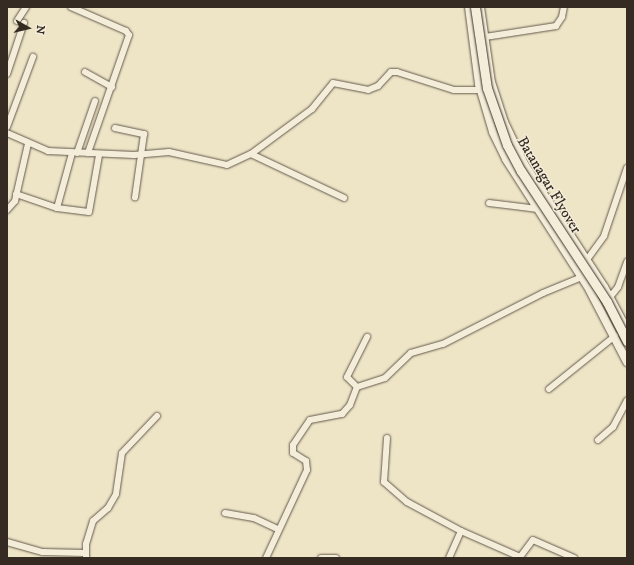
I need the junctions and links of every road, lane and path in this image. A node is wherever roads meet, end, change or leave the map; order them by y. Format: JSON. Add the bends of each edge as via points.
{"nodes":[{"id":1,"x":26,"y":7,"type":"edge"},
{"id":2,"x":71,"y":7,"type":"edge"},
{"id":3,"x":469,"y":7,"type":"edge"},
{"id":4,"x":475,"y":7,"type":"edge"},
{"id":5,"x":480,"y":7,"type":"edge"},
{"id":6,"x":564,"y":7,"type":"edge"},
{"id":7,"x":17,"y":21,"type":"dead end"},
{"id":8,"x":24,"y":23,"type":"dead end"},
{"id":9,"x":485,"y":37,"type":"junction"},
{"id":10,"x":33,"y":57,"type":"dead end"},
{"id":11,"x":85,"y":72,"type":"dead end"},
{"id":12,"x":7,"y":74,"type":"edge"},
{"id":13,"x":112,"y":87,"type":"junction"},
{"id":14,"x":480,"y":90,"type":"junction"},
{"id":15,"x":493,"y":90,"type":"junction"},
{"id":16,"x":95,"y":101,"type":"dead end"},
{"id":17,"x":7,"y":127,"type":"edge"},
{"id":18,"x":115,"y":128,"type":"dead end"},
{"id":19,"x":7,"y":133,"type":"edge"},
{"id":20,"x":28,"y":144,"type":"junction"},
{"id":21,"x":74,"y":153,"type":"junction"},
{"id":22,"x":88,"y":153,"type":"junction"},
{"id":23,"x":99,"y":154,"type":"junction"},
{"id":24,"x":142,"y":154,"type":"junction"},
{"id":25,"x":251,"y":154,"type":"junction"},
{"id":26,"x":627,"y":168,"type":"edge"},
{"id":27,"x":16,"y":194,"type":"junction"},
{"id":28,"x":135,"y":196,"type":"dead end"},
{"id":29,"x":344,"y":198,"type":"dead end"},
{"id":30,"x":489,"y":203,"type":"dead end"},
{"id":31,"x":57,"y":208,"type":"junction"},
{"id":32,"x":538,"y":209,"type":"junction"},
{"id":33,"x":7,"y":210,"type":"edge"},
{"id":34,"x":586,"y":261,"type":"junction"},
{"id":35,"x":627,"y":262,"type":"edge"},
{"id":36,"x":582,"y":277,"type":"junction"},
{"id":37,"x":610,"y":297,"type":"junction"},
{"id":38,"x":627,"y":330,"type":"edge"},
{"id":39,"x":614,"y":336,"type":"junction"},
{"id":40,"x":367,"y":337,"type":"dead end"},
{"id":41,"x":627,"y":341,"type":"edge"},
{"id":42,"x":627,"y":362,"type":"edge"},
{"id":43,"x":357,"y":387,"type":"junction"},
{"id":44,"x":549,"y":389,"type":"dead end"},
{"id":45,"x":627,"y":401,"type":"edge"},
{"id":46,"x":157,"y":416,"type":"dead end"},
{"id":47,"x":387,"y":438,"type":"dead end"},
{"id":48,"x":598,"y":440,"type":"dead end"},
{"id":49,"x":225,"y":512,"type":"dead end"},
{"id":50,"x":278,"y":529,"type":"junction"},
{"id":51,"x":460,"y":531,"type":"junction"},
{"id":52,"x":7,"y":542,"type":"edge"},
{"id":53,"x":85,"y":556,"type":"edge"},
{"id":54,"x":266,"y":558,"type":"edge"},
{"id":55,"x":321,"y":558,"type":"edge"},
{"id":56,"x":336,"y":558,"type":"edge"},
{"id":57,"x":449,"y":558,"type":"edge"},
{"id":58,"x":574,"y":558,"type":"edge"}],
"edges":[{"from":1,"to":7,"type":"street"},
{"from":2,"to":13,"type":"street","via":[[128,32],[128,45]]},
{"from":3,"to":14,"type":"street"},
{"from":4,"to":41,"type":"main road","name":"Batanagar Flyover","bridge":true,"via":[[487,88],[507,145],[521,171],[607,302]]},
{"from":5,"to":9,"type":"street"},
{"from":6,"to":9,"type":"street","via":[[562,17],[556,26]]},
{"from":8,"to":12,"type":"street"},
{"from":9,"to":15,"type":"street"},
{"from":10,"to":17,"type":"street"},
{"from":11,"to":13,"type":"street"},
{"from":13,"to":22,"type":"street"},
{"from":14,"to":15,"type":"street"},
{"from":14,"to":25,"type":"street","via":[[454,90],[397,72],[391,72],[378,86],[368,90],[333,82],[312,109]]},
{"from":14,"to":32,"type":"street","via":[[506,159]]},
{"from":15,"to":34,"type":"street","via":[[504,122],[524,164]]},
{"from":16,"to":21,"type":"street"},
{"from":18,"to":24,"type":"street","via":[[144,134]]},
{"from":19,"to":20,"type":"street"},
{"from":20,"to":21,"type":"street","via":[[48,151]]},
{"from":20,"to":27,"type":"street"},
{"from":21,"to":22,"type":"street"},
{"from":21,"to":31,"type":"street"},
{"from":22,"to":23,"type":"street"},
{"from":23,"to":24,"type":"street"},
{"from":23,"to":31,"type":"street","via":[[89,212]]},
{"from":24,"to":25,"type":"street","via":[[182,154],[227,165]]},
{"from":24,"to":28,"type":"street"},
{"from":25,"to":29,"type":"street"},
{"from":26,"to":34,"type":"street","via":[[604,236]]},
{"from":27,"to":31,"type":"street"},
{"from":27,"to":33,"type":"street","via":[[12,206]]},
{"from":30,"to":32,"type":"street"},
{"from":32,"to":36,"type":"street"},
{"from":34,"to":37,"type":"street"},
{"from":35,"to":37,"type":"street","via":[[618,287]]},
{"from":36,"to":39,"type":"street"},
{"from":36,"to":43,"type":"street","via":[[534,297],[443,344],[411,353],[385,378]]},
{"from":37,"to":38,"type":"street"},
{"from":39,"to":42,"type":"street"},
{"from":39,"to":44,"type":"street"},
{"from":40,"to":43,"type":"street","via":[[347,377]]},
{"from":43,"to":50,"type":"street","via":[[346,411],[310,420],[298,434],[293,453],[306,461],[308,466]]},
{"from":45,"to":48,"type":"street","via":[[613,426]]},
{"from":46,"to":53,"type":"street","via":[[122,453],[116,494],[108,508],[93,521]]},
{"from":47,"to":51,"type":"street","via":[[384,482],[407,502]]},
{"from":49,"to":50,"type":"street","via":[[254,518]]},
{"from":50,"to":54,"type":"street","via":[[274,545]]},
{"from":51,"to":57,"type":"street"},
{"from":51,"to":58,"type":"street","via":[[520,557],[533,540]]},
{"from":52,"to":53,"type":"street","via":[[43,552]]},
{"from":55,"to":56,"type":"street"}]}
